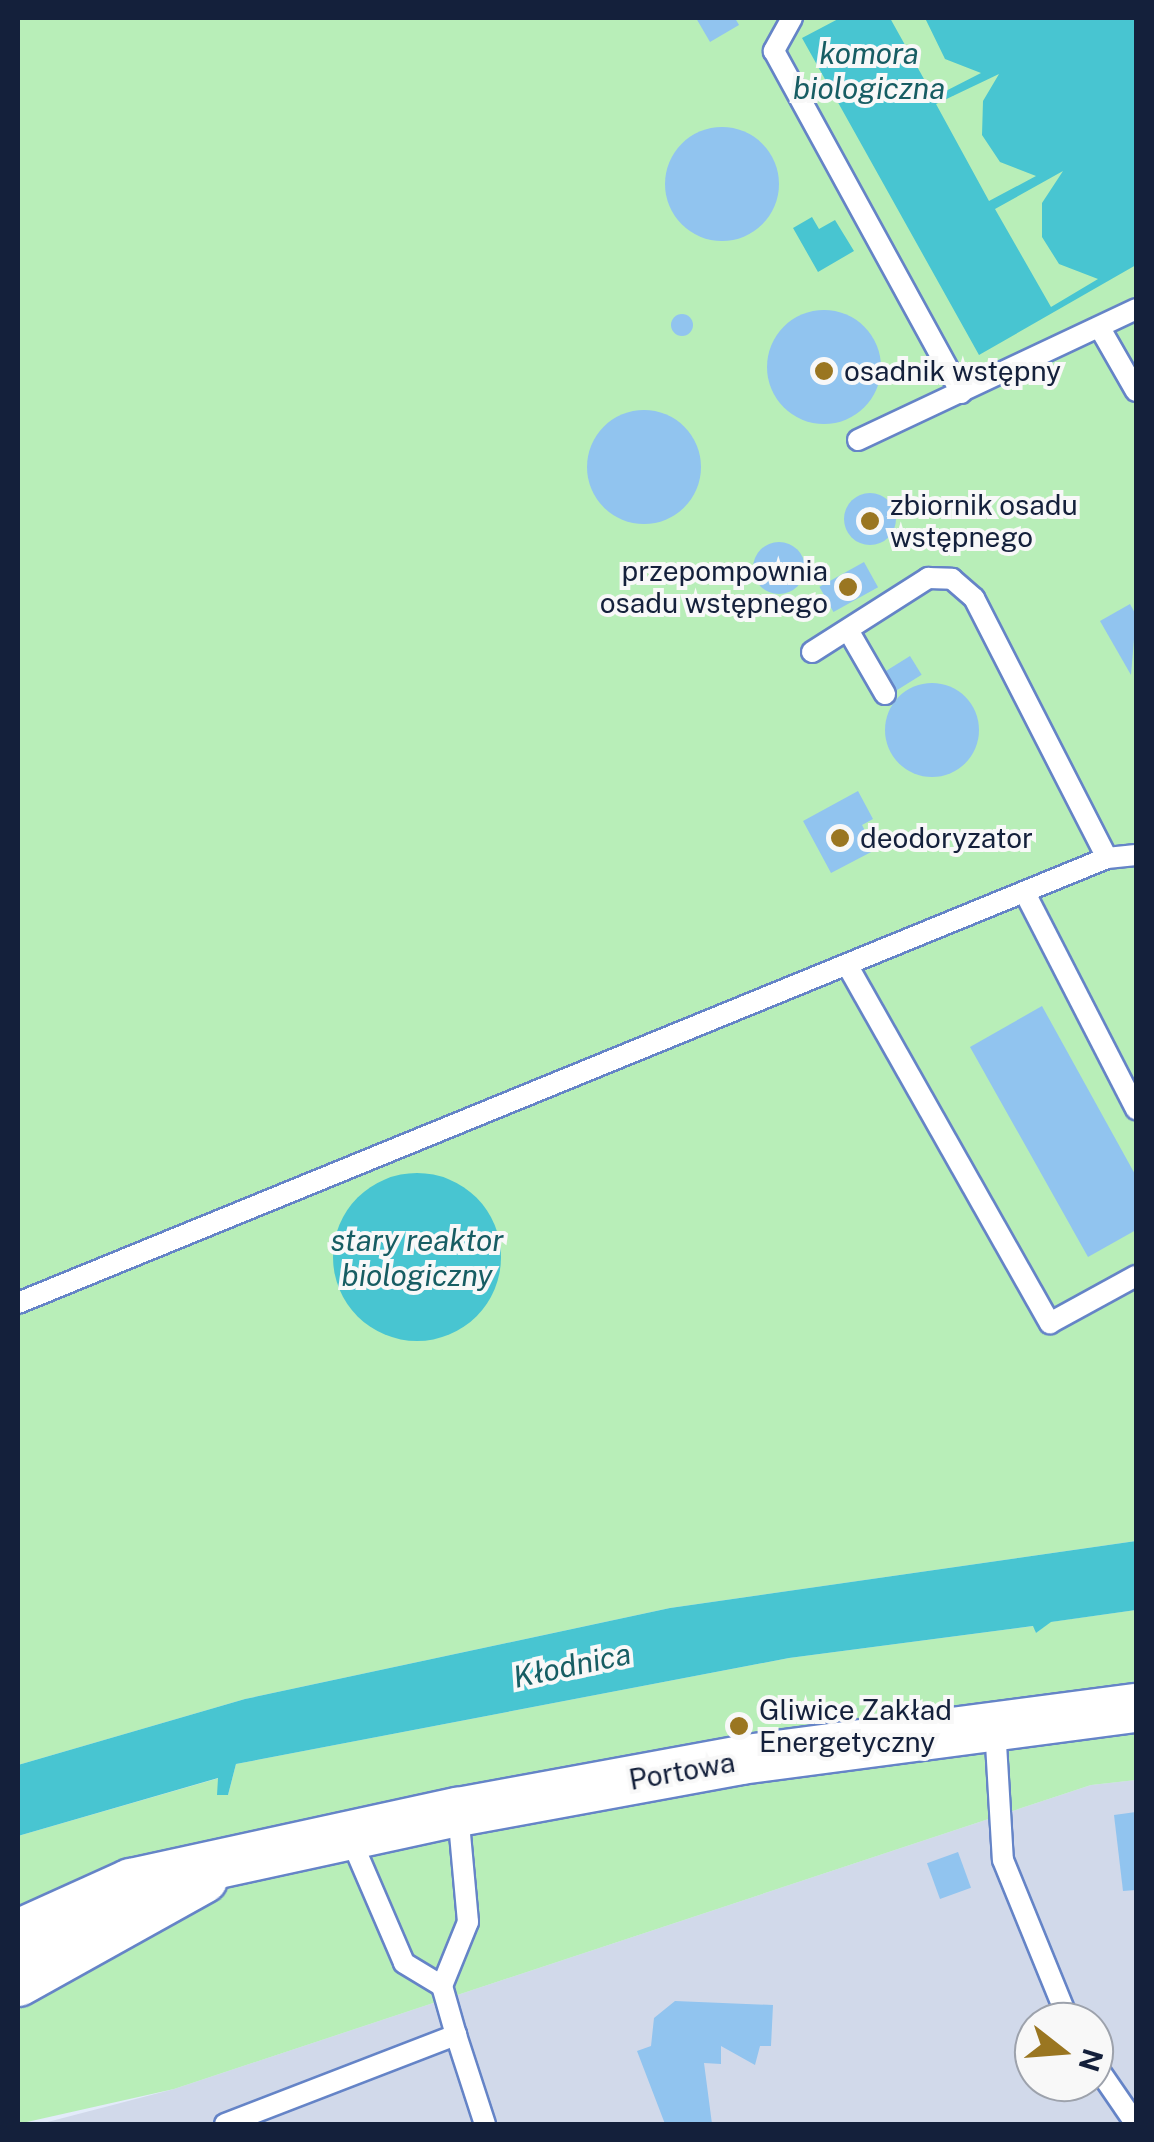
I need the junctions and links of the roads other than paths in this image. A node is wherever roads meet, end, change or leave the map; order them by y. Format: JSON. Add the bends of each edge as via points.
{"nodes":[{"id":1,"x":792,"y":18,"type":"edge"},
{"id":2,"x":1136,"y":310,"type":"edge"},
{"id":3,"x":1102,"y":330,"type":"junction"},
{"id":4,"x":1136,"y":391,"type":"edge"},
{"id":5,"x":960,"y":393,"type":"junction"},
{"id":6,"x":858,"y":440,"type":"dead end"},
{"id":7,"x":848,"y":630,"type":"junction"},
{"id":8,"x":812,"y":652,"type":"dead end"},
{"id":9,"x":885,"y":694,"type":"dead end"},
{"id":10,"x":1136,"y":855,"type":"edge"},
{"id":11,"x":1106,"y":858,"type":"junction"},
{"id":12,"x":1026,"y":894,"type":"junction"},
{"id":13,"x":850,"y":970,"type":"junction"},
{"id":14,"x":1136,"y":1109,"type":"edge"},
{"id":15,"x":1136,"y":1276,"type":"edge"},
{"id":16,"x":18,"y":1304,"type":"edge"},
{"id":17,"x":1136,"y":1708,"type":"edge"},
{"id":18,"x":995,"y":1725,"type":"junction"},
{"id":19,"x":458,"y":1812,"type":"junction"},
{"id":20,"x":349,"y":1835,"type":"junction"},
{"id":21,"x":231,"y":1861,"type":"junction"},
{"id":22,"x":18,"y":1934,"type":"edge"},
{"id":23,"x":18,"y":1982,"type":"edge"},
{"id":24,"x":442,"y":1986,"type":"junction"},
{"id":25,"x":1061,"y":2002,"type":"edge"},
{"id":26,"x":456,"y":2034,"type":"junction"},
{"id":27,"x":1114,"y":2092,"type":"edge"},
{"id":28,"x":225,"y":2124,"type":"edge"},
{"id":29,"x":485,"y":2124,"type":"edge"},
{"id":30,"x":1136,"y":2124,"type":"edge"}],
"edges":[{"from":1,"to":5,"type":"lane","via":[[774,51]]},
{"from":2,"to":3,"type":"lane"},
{"from":3,"to":4,"type":"lane"},
{"from":3,"to":5,"type":"lane"},
{"from":5,"to":6,"type":"lane"},
{"from":7,"to":8,"type":"lane"},
{"from":7,"to":9,"type":"lane"},
{"from":7,"to":11,"type":"lane","via":[[928,578],[952,579],[974,598]]},
{"from":10,"to":11,"type":"lane"},
{"from":11,"to":12,"type":"lane"},
{"from":12,"to":13,"type":"lane"},
{"from":12,"to":14,"type":"lane"},
{"from":13,"to":15,"type":"lane","via":[[1050,1323]]},
{"from":13,"to":16,"type":"lane"},
{"from":17,"to":18,"type":"street","name":"Portowa"},
{"from":18,"to":19,"type":"street","name":"Portowa"},
{"from":18,"to":25,"type":"lane","via":[[1003,1860]]},
{"from":19,"to":20,"type":"street","name":"Portowa"},
{"from":19,"to":24,"type":"lane","via":[[468,1922]]},
{"from":20,"to":21,"type":"street","name":"Portowa"},
{"from":20,"to":24,"type":"lane","via":[[404,1963]]},
{"from":21,"to":22,"type":"street","name":"Portowa","via":[[131,1882]]},
{"from":21,"to":23,"type":"street","name":"Portowa"},
{"from":24,"to":26,"type":"lane"},
{"from":26,"to":28,"type":"lane"},
{"from":26,"to":29,"type":"lane"},
{"from":27,"to":30,"type":"lane"}]}
